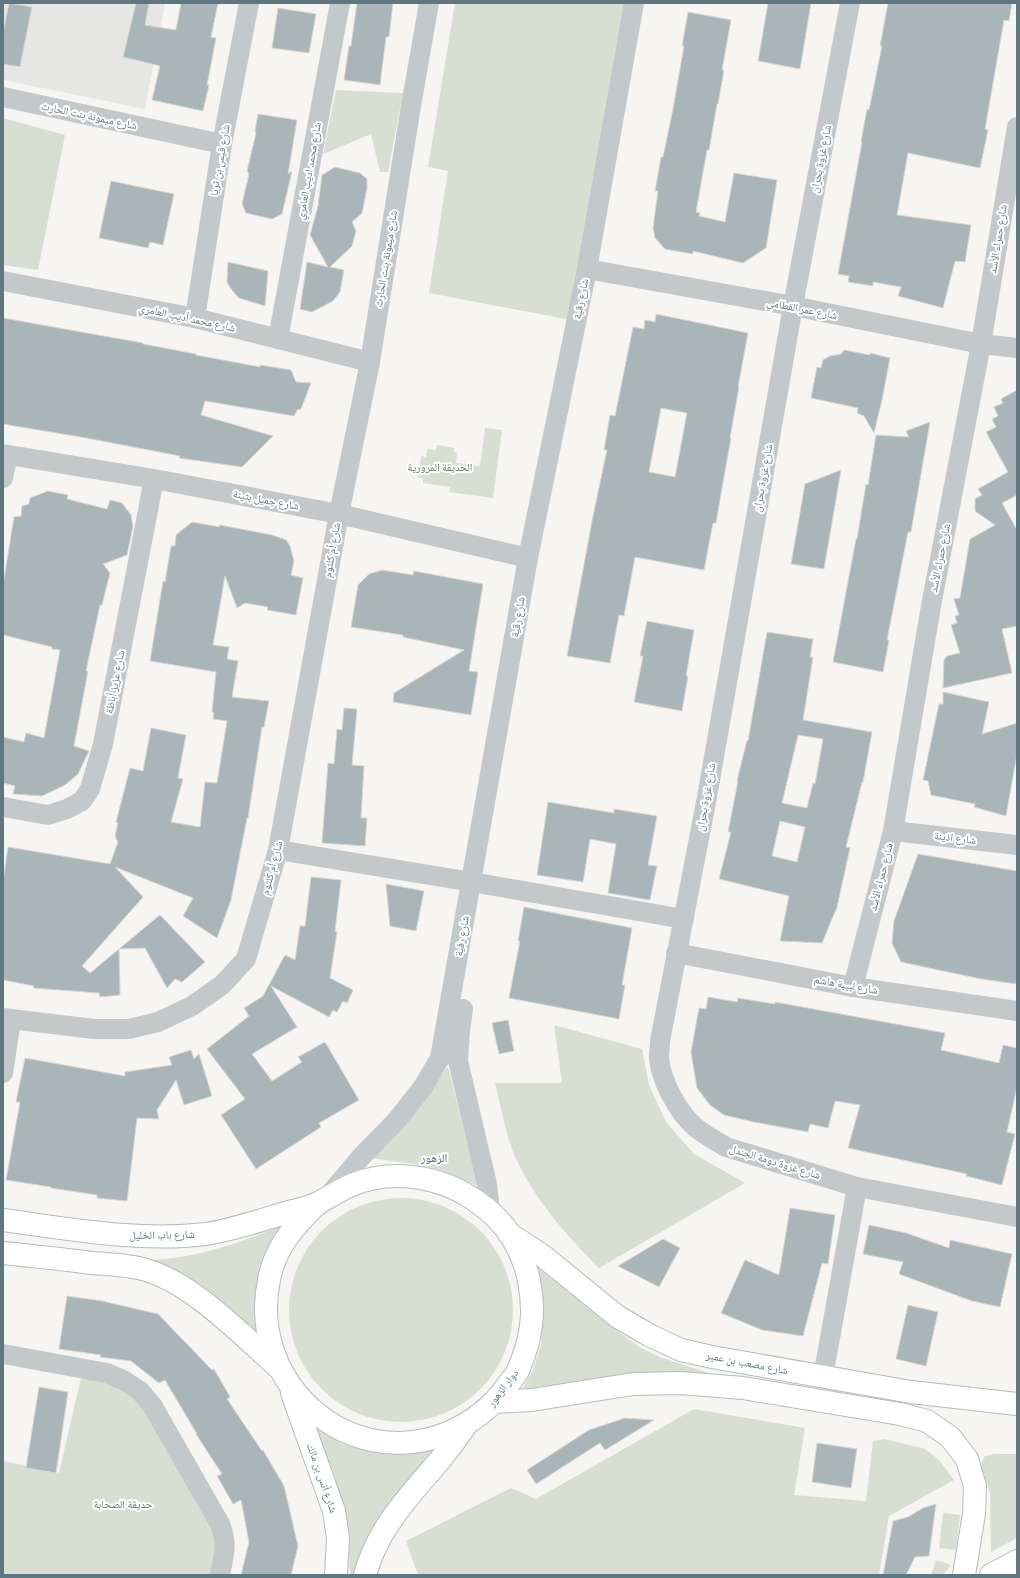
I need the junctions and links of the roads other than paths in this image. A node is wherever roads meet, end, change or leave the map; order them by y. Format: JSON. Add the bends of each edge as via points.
{"nodes":[{"id":1,"x":249,"y":3,"type":"edge"},
{"id":2,"x":340,"y":3,"type":"edge"},
{"id":3,"x":429,"y":3,"type":"edge"},
{"id":4,"x":634,"y":3,"type":"edge"},
{"id":5,"x":646,"y":3,"type":"edge"},
{"id":6,"x":850,"y":3,"type":"edge"},
{"id":7,"x":3,"y":97,"type":"edge"},
{"id":8,"x":1017,"y":127,"type":"edge"},
{"id":9,"x":222,"y":144,"type":"junction"},
{"id":10,"x":592,"y":270,"type":"junction"},
{"id":11,"x":3,"y":281,"type":"edge"},
{"id":12,"x":794,"y":306,"type":"junction"},
{"id":13,"x":195,"y":318,"type":"junction"},
{"id":14,"x":278,"y":340,"type":"junction"},
{"id":15,"x":981,"y":344,"type":"junction"},
{"id":16,"x":1017,"y":348,"type":"edge"},
{"id":17,"x":370,"y":362,"type":"junction"},
{"id":18,"x":6,"y":454,"type":"edge"},
{"id":19,"x":3,"y":478,"type":"edge"},
{"id":20,"x":154,"y":479,"type":"junction"},
{"id":21,"x":339,"y":514,"type":"junction"},
{"id":22,"x":528,"y":558,"type":"junction"},
{"id":23,"x":3,"y":807,"type":"edge"},
{"id":24,"x":893,"y":830,"type":"junction"},
{"id":25,"x":1017,"y":845,"type":"edge"},
{"id":26,"x":278,"y":850,"type":"junction"},
{"id":27,"x":477,"y":883,"type":"junction"},
{"id":28,"x":684,"y":919,"type":"junction"},
{"id":29,"x":676,"y":953,"type":"junction"},
{"id":30,"x":853,"y":987,"type":"junction"},
{"id":31,"x":1017,"y":1011,"type":"edge"},
{"id":32,"x":7,"y":1019,"type":"edge"},
{"id":33,"x":3,"y":1073,"type":"edge"},
{"id":34,"x":857,"y":1187,"type":"junction"},
{"id":35,"x":324,"y":1199,"type":"junction"},
{"id":36,"x":490,"y":1211,"type":"junction"},
{"id":37,"x":1017,"y":1217,"type":"edge"},
{"id":38,"x":3,"y":1220,"type":"edge"},
{"id":39,"x":510,"y":1234,"type":"junction"},
{"id":40,"x":3,"y":1254,"type":"edge"},
{"id":41,"x":3,"y":1354,"type":"edge"},
{"id":42,"x":284,"y":1377,"type":"junction"},
{"id":43,"x":823,"y":1377,"type":"junction"},
{"id":44,"x":495,"y":1402,"type":"junction"},
{"id":45,"x":1017,"y":1404,"type":"edge"},
{"id":46,"x":468,"y":1424,"type":"junction"},
{"id":47,"x":1017,"y":1561,"type":"edge"},
{"id":48,"x":220,"y":1575,"type":"edge"},
{"id":49,"x":336,"y":1575,"type":"edge"},
{"id":50,"x":365,"y":1575,"type":"edge"},
{"id":51,"x":964,"y":1575,"type":"edge"},
{"id":52,"x":990,"y":1575,"type":"edge"}],
"edges":[{"from":1,"to":9,"type":"street","name":"شارع قيس بن ثريا"},
{"from":2,"to":14,"type":"street","name":"شارع محمد اديب العامري"},
{"from":3,"to":17,"type":"street","name":"شارع ميمونة بنت الحارث","via":[[410,106]]},
{"from":4,"to":10,"type":"street","name":"شارع رقية"},
{"from":5,"to":10,"type":"street","name":"شارع رقية","via":[[631,95]]},
{"from":6,"to":12,"type":"street","name":"شارع غزوة بحران"},
{"from":7,"to":9,"type":"street","name":"شارع ميمونة بنت الحارث"},
{"from":8,"to":15,"type":"street","name":"شارع حمراء الأسد"},
{"from":9,"to":13,"type":"street","name":"شارع قيس بن ثريا"},
{"from":10,"to":12,"type":"street","name":"شارع عمر القطامي"},
{"from":10,"to":22,"type":"street","name":"شارع رقية"},
{"from":10,"to":27,"type":"street","name":"شارع رقية","via":[[540,562]]},
{"from":11,"to":13,"type":"street","name":"شارع محمد أديب العامري"},
{"from":12,"to":15,"type":"street","name":"شارع عمر القطامي"},
{"from":12,"to":28,"type":"street","name":"شارع غزوة بحران"},
{"from":13,"to":14,"type":"street","name":"شارع محمد أديب العامري"},
{"from":14,"to":17,"type":"street","name":"شارع محمد أديب العامري"},
{"from":15,"to":16,"type":"street","name":"شارع عمر القطامي"},
{"from":15,"to":24,"type":"street","name":"شارع حمراء الأسد","via":[[931,606]]},
{"from":17,"to":21,"type":"street","name":"شارع ميمونة بنت الحارث"},
{"from":18,"to":19,"type":"street"},
{"from":18,"to":20,"type":"street","name":"شارع جميل بثينة"},
{"from":20,"to":21,"type":"street","name":"شارع جميل بثينة"},
{"from":20,"to":23,"type":"street","name":"شارع عزيز أباظة","via":[[103,744],[90,789],[82,801],[48,815]]},
{"from":21,"to":22,"type":"street","name":"شارع جميل بثينة"},
{"from":21,"to":26,"type":"street","name":"شارع أم كلثوم"},
{"from":22,"to":27,"type":"street","name":"شارع رقية"},
{"from":24,"to":25,"type":"street","name":"شارع اذينة"},
{"from":24,"to":30,"type":"street","name":"شارع حمراء الأسد"},
{"from":26,"to":27,"type":"street"},
{"from":26,"to":32,"type":"street","name":"شارع أم كلثوم","via":[[246,959],[222,985],[192,1006],[158,1022],[129,1029],[94,1029]]},
{"from":27,"to":28,"type":"street"},
{"from":27,"to":35,"type":"street","name":"شارع رقية","via":[[440,1058],[423,1087],[397,1120]]},
{"from":27,"to":36,"type":"street","name":"شارع رقية","via":[[458,1061],[487,1184]]},
{"from":28,"to":29,"type":"street","name":"شارع غزوة بحران"},
{"from":29,"to":30,"type":"street","name":"شارع لبيبة هاشم"},
{"from":29,"to":34,"type":"street","name":"شارع غزوة دومة الجندل","via":[[659,1058],[665,1080],[684,1115],[693,1126],[726,1147]]},
{"from":30,"to":31,"type":"street","name":"شارع لبيبة هاشم"},
{"from":32,"to":33,"type":"street"},
{"from":34,"to":37,"type":"street","name":"شارع غزوة دومة الجندل"},
{"from":34,"to":43,"type":"street"},
{"from":35,"to":36,"type":"main road","name":"دوار الزهور","via":[[356,1183],[384,1177],[413,1176],[441,1182],[467,1194]]},
{"from":35,"to":38,"type":"main road","name":"شارع باب الخليل","via":[[252,1224],[207,1233],[166,1237],[131,1237]]},
{"from":35,"to":42,"type":"main road","name":"دوار الزهور","via":[[296,1224],[279,1250],[269,1278],[265,1309],[269,1340]]},
{"from":36,"to":39,"type":"main road","name":"دوار الزهور"},
{"from":39,"to":43,"type":"main road","name":"شارع مصعب بن عمير","via":[[543,1256],[618,1317],[681,1350]]},
{"from":39,"to":44,"type":"main road","name":"دوار الزهور","via":[[526,1266],[533,1300],[531,1335],[518,1371]]},
{"from":40,"to":42,"type":"main road","via":[[143,1269],[166,1279],[206,1304]]},
{"from":41,"to":48,"type":"street","via":[[107,1373],[140,1391],[152,1405],[220,1524],[226,1546]]},
{"from":42,"to":46,"type":"main road","name":"دوار الزهور","via":[[311,1410],[339,1428],[370,1440],[404,1442],[437,1437]]},
{"from":42,"to":49,"type":"main road","name":"شارع أنس بن مالك","via":[[334,1511],[338,1538]]},
{"from":43,"to":45,"type":"main road","name":"شارع مصعب بن عمير","via":[[911,1392]]},
{"from":44,"to":46,"type":"main road","name":"دوار الزهور"},
{"from":44,"to":51,"type":"main road","via":[[532,1400],[633,1384],[680,1383],[743,1388],[900,1414],[927,1421],[950,1437],[967,1459],[975,1486],[974,1514]]},
{"from":46,"to":50,"type":"main road","via":[[385,1527],[373,1548]]},
{"from":47,"to":52,"type":"main road"}]}
